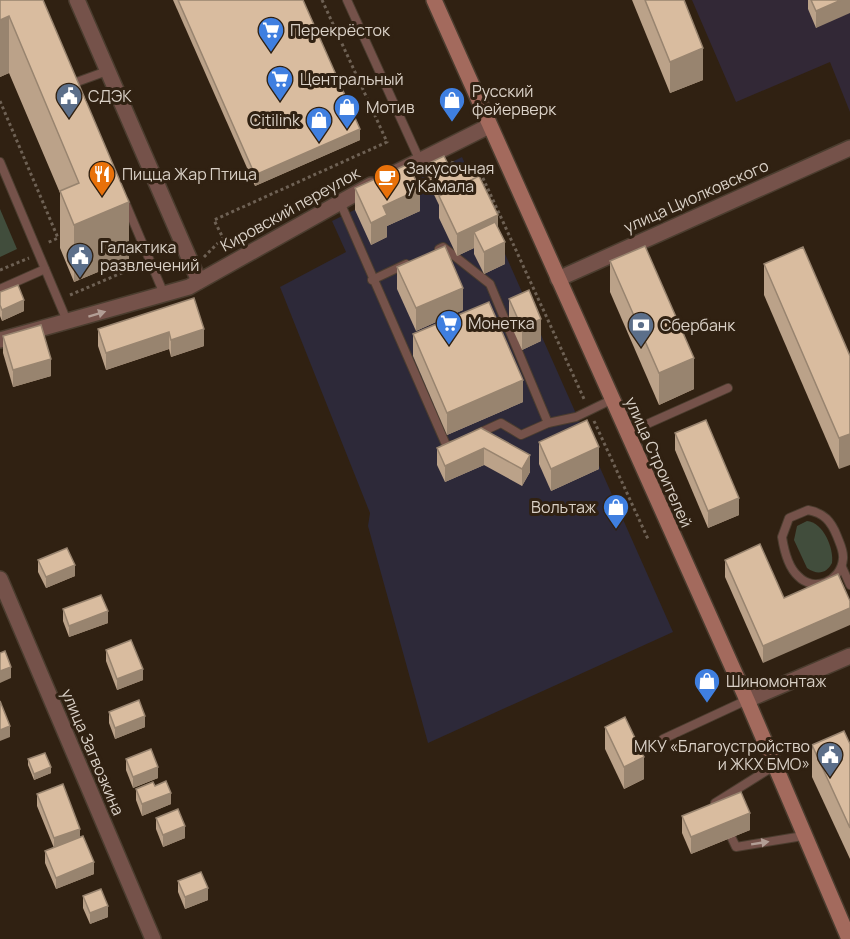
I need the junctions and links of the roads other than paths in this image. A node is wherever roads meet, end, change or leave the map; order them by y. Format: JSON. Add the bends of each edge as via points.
{"nodes":[{"id":1,"x":77,"y":0,"type":"edge"},
{"id":2,"x":347,"y":0,"type":"edge"},
{"id":3,"x":438,"y":1,"type":"edge"},
{"id":4,"x":107,"y":71,"type":"junction"},
{"id":5,"x":70,"y":72,"type":"edge"},
{"id":6,"x":74,"y":82,"type":"junction"},
{"id":7,"x":79,"y":93,"type":"edge"},
{"id":8,"x":489,"y":126,"type":"junction"},
{"id":9,"x":850,"y":148,"type":"edge"},
{"id":10,"x":420,"y":161,"type":"junction"},
{"id":11,"x":0,"y":162,"type":"edge"},
{"id":12,"x":123,"y":198,"type":"edge"},
{"id":13,"x":339,"y":201,"type":"junction"},
{"id":14,"x":433,"y":251,"type":"edge"},
{"id":15,"x":412,"y":261,"type":"edge"},
{"id":16,"x":45,"y":269,"type":"junction"},
{"id":17,"x":558,"y":279,"type":"junction"},
{"id":18,"x":372,"y":280,"type":"junction"},
{"id":19,"x":200,"y":281,"type":"junction"},
{"id":20,"x":161,"y":286,"type":"dead end"},
{"id":21,"x":0,"y":289,"type":"edge"},
{"id":22,"x":68,"y":323,"type":"junction"},
{"id":23,"x":0,"y":340,"type":"edge"},
{"id":24,"x":728,"y":388,"type":"dead end"},
{"id":25,"x":611,"y":400,"type":"junction"},
{"id":26,"x":548,"y":423,"type":"junction"},
{"id":27,"x":626,"y":433,"type":"junction"},
{"id":28,"x":469,"y":438,"type":"edge"},
{"id":29,"x":458,"y":442,"type":"edge"},
{"id":30,"x":842,"y":567,"type":"junction"},
{"id":31,"x":0,"y":579,"type":"edge"},
{"id":32,"x":850,"y":585,"type":"edge"},
{"id":33,"x":850,"y":656,"type":"edge"},
{"id":34,"x":747,"y":700,"type":"junction"},
{"id":35,"x":663,"y":740,"type":"dead end"},
{"id":36,"x":774,"y":766,"type":"junction"},
{"id":37,"x":803,"y":836,"type":"junction"},
{"id":38,"x":153,"y":939,"type":"edge"},
{"id":39,"x":849,"y":939,"type":"edge"}],
"edges":[{"from":1,"to":4,"type":"street"},
{"from":2,"to":10,"type":"lane"},
{"from":3,"to":8,"type":"main road","name":"улица Строителей"},
{"from":4,"to":6,"type":"lane"},
{"from":4,"to":19,"type":"street"},
{"from":5,"to":6,"type":"lane"},
{"from":6,"to":7,"type":"lane"},
{"from":8,"to":10,"type":"street","name":"Кировский переулок"},
{"from":8,"to":17,"type":"main road","name":"улица Строителей"},
{"from":9,"to":17,"type":"street","name":"улица Циолковского"},
{"from":10,"to":13,"type":"street","name":"Кировский переулок"},
{"from":11,"to":16,"type":"lane"},
{"from":12,"to":20,"type":"lane"},
{"from":13,"to":18,"type":"lane"},
{"from":13,"to":19,"type":"street","name":"Кировский переулок"},
{"from":14,"to":26,"type":"lane","via":[[443,247],[490,284]]},
{"from":15,"to":18,"type":"lane"},
{"from":16,"to":21,"type":"lane"},
{"from":16,"to":22,"type":"lane"},
{"from":17,"to":25,"type":"main road","name":"улица Строителей"},
{"from":18,"to":29,"type":"lane","via":[[447,447]]},
{"from":22,"to":19,"type":"street","name":"Кировский переулок","one_way":true},
{"from":22,"to":23,"type":"street","name":"Кировский переулок"},
{"from":24,"to":27,"type":"lane"},
{"from":25,"to":26,"type":"lane","via":[[576,417]]},
{"from":25,"to":27,"type":"main road","name":"улица Строителей"},
{"from":26,"to":28,"type":"lane","via":[[520,435],[501,423]]},
{"from":27,"to":34,"type":"main road","name":"улица Строителей"},
{"from":30,"to":30,"type":"lane","via":[[841,546],[826,517],[808,510],[789,518],[782,537],[798,577],[807,583],[828,582]]},
{"from":30,"to":32,"type":"lane"},
{"from":31,"to":38,"type":"street","name":"улица Загвозкина"},
{"from":33,"to":34,"type":"street"},
{"from":34,"to":35,"type":"lane"},
{"from":34,"to":36,"type":"main road","name":"улица Строителей"},
{"from":36,"to":37,"type":"main road","name":"улица Строителей"},
{"from":36,"to":37,"type":"lane","one_way":true,"via":[[715,802],[736,847]]},
{"from":37,"to":39,"type":"main road","name":"улица Строителей"}]}
